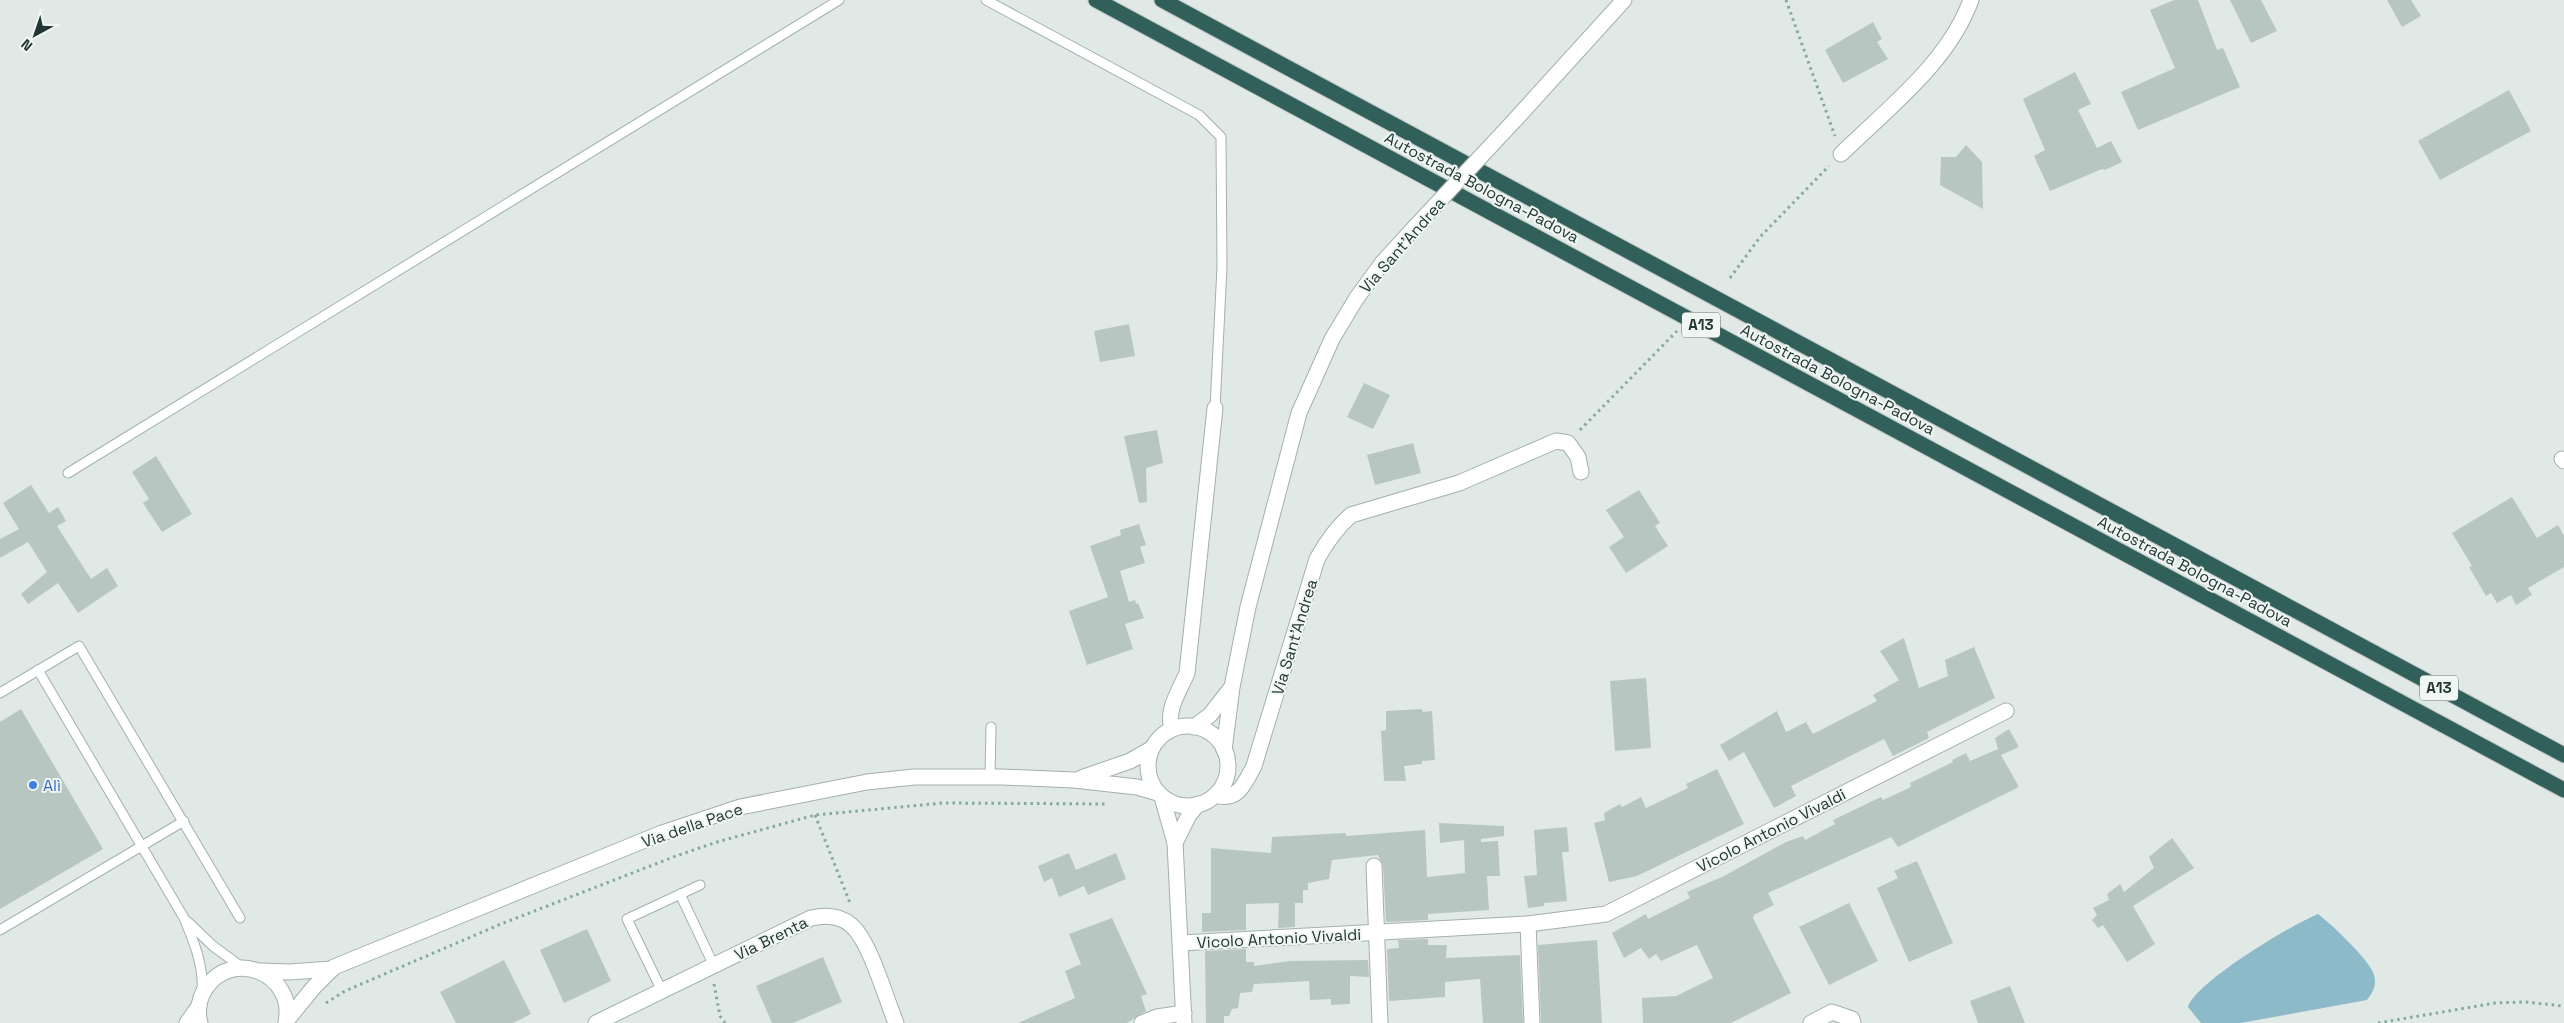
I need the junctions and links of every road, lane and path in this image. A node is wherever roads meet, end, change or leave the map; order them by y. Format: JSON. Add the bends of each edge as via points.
{"nodes":[{"id":1,"x":839,"y":0,"type":"edge"},
{"id":2,"x":986,"y":0,"type":"edge"},
{"id":3,"x":1096,"y":0,"type":"edge"},
{"id":4,"x":1162,"y":0,"type":"edge"},
{"id":5,"x":1624,"y":0,"type":"edge"},
{"id":6,"x":1786,"y":0,"type":"edge"},
{"id":7,"x":1971,"y":0,"type":"edge"},
{"id":8,"x":1841,"y":154,"type":"junction"},
{"id":9,"x":1730,"y":278,"type":"dead end"},
{"id":10,"x":1680,"y":328,"type":"dead end"},
{"id":11,"x":1215,"y":408,"type":"joint"},
{"id":12,"x":1568,"y":443,"type":"junction"},
{"id":13,"x":1581,"y":472,"type":"dead end"},
{"id":14,"x":68,"y":473,"type":"dead end"},
{"id":15,"x":38,"y":670,"type":"junction"},
{"id":16,"x":1232,"y":687,"type":"junction"},
{"id":17,"x":0,"y":693,"type":"edge"},
{"id":18,"x":2006,"y":711,"type":"dead end"},
{"id":19,"x":1194,"y":726,"type":"junction"},
{"id":20,"x":991,"y":727,"type":"dead end"},
{"id":21,"x":1172,"y":729,"type":"junction"},
{"id":22,"x":1151,"y":749,"type":"junction"},
{"id":23,"x":1224,"y":750,"type":"junction"},
{"id":24,"x":2564,"y":755,"type":"edge"},
{"id":25,"x":990,"y":777,"type":"junction"},
{"id":26,"x":1074,"y":780,"type":"junction"},
{"id":27,"x":2564,"y":790,"type":"edge"},
{"id":28,"x":1160,"y":795,"type":"junction"},
{"id":29,"x":1216,"y":795,"type":"junction"},
{"id":30,"x":1114,"y":803,"type":"dead end"},
{"id":31,"x":1198,"y":804,"type":"junction"},
{"id":32,"x":815,"y":815,"type":"junction"},
{"id":33,"x":184,"y":821,"type":"junction"},
{"id":34,"x":1174,"y":843,"type":"junction"},
{"id":35,"x":143,"y":845,"type":"junction"},
{"id":36,"x":1374,"y":866,"type":"dead end"},
{"id":37,"x":700,"y":885,"type":"dead end"},
{"id":38,"x":680,"y":894,"type":"junction"},
{"id":39,"x":184,"y":918,"type":"junction"},
{"id":40,"x":240,"y":918,"type":"dead end"},
{"id":41,"x":850,"y":924,"type":"junction"},
{"id":42,"x":1528,"y":924,"type":"junction"},
{"id":43,"x":0,"y":930,"type":"edge"},
{"id":44,"x":1377,"y":933,"type":"junction"},
{"id":45,"x":1181,"y":943,"type":"junction"},
{"id":46,"x":711,"y":967,"type":"junction"},
{"id":47,"x":243,"y":968,"type":"junction"},
{"id":48,"x":332,"y":969,"type":"junction"},
{"id":49,"x":261,"y":971,"type":"junction"},
{"id":50,"x":662,"y":991,"type":"junction"},
{"id":51,"x":201,"y":1000,"type":"junction"},
{"id":52,"x":2564,"y":1006,"type":"edge"},
{"id":53,"x":319,"y":1008,"type":"dead end"},
{"id":54,"x":1184,"y":1018,"type":"edge"},
{"id":55,"x":287,"y":1022,"type":"edge"},
{"id":56,"x":187,"y":1023,"type":"edge"},
{"id":57,"x":200,"y":1023,"type":"edge"},
{"id":58,"x":596,"y":1023,"type":"edge"},
{"id":59,"x":725,"y":1023,"type":"edge"},
{"id":60,"x":896,"y":1023,"type":"edge"},
{"id":61,"x":1142,"y":1023,"type":"edge"},
{"id":62,"x":1380,"y":1023,"type":"edge"},
{"id":63,"x":1532,"y":1023,"type":"edge"},
{"id":64,"x":1811,"y":1023,"type":"edge"},
{"id":65,"x":1853,"y":1023,"type":"edge"},
{"id":66,"x":2378,"y":1023,"type":"edge"}],
"edges":[{"from":1,"to":14,"type":"lane"},
{"from":2,"to":11,"type":"lane","via":[[1199,115],[1221,137],[1222,267]]},
{"from":3,"to":27,"type":"highway","name":"Autostrada Bologna-Padova","number":"A13"},
{"from":4,"to":24,"type":"highway","name":"Autostrada Bologna-Padova","number":"A13"},
{"from":5,"to":16,"type":"street","name":"Via Sant'Andrea","bridge":true,"via":[[1383,262],[1332,339],[1299,413],[1248,607]]},
{"from":6,"to":8,"type":"path"},
{"from":7,"to":8,"type":"street","via":[[1962,24],[1926,71]]},
{"from":8,"to":9,"type":"path","via":[[1760,237]]},
{"from":10,"to":12,"type":"path"},
{"from":11,"to":21,"type":"street","via":[[1186,673],[1171,706],[1169,720]]},
{"from":12,"to":13,"type":"street","via":[[1578,457]]},
{"from":12,"to":29,"type":"street","name":"Via Sant'Andrea","via":[[1556,441],[1459,483],[1351,515],[1340,524],[1317,559],[1254,766],[1243,788],[1223,797]]},
{"from":15,"to":17,"type":"lane"},
{"from":15,"to":33,"type":"lane","via":[[80,646]]},
{"from":15,"to":35,"type":"lane"},
{"from":16,"to":19,"type":"street","name":"Via Sant'Andrea","via":[[1210,715]]},
{"from":16,"to":23,"type":"street","name":"Via Sant'Andrea"},
{"from":18,"to":42,"type":"street","name":"Vicolo Antonio Vivaldi","via":[[1606,914]]},
{"from":19,"to":21,"type":"street"},
{"from":19,"to":23,"type":"street","via":[[1214,736]]},
{"from":20,"to":25,"type":"lane"},
{"from":21,"to":22,"type":"street","via":[[1162,735]]},
{"from":22,"to":26,"type":"street","name":"Via della Pace","via":[[1130,761]]},
{"from":22,"to":28,"type":"street","via":[[1149,776]]},
{"from":23,"to":29,"type":"street","via":[[1228,767]]},
{"from":25,"to":26,"type":"street","name":"Via della Pace"},
{"from":25,"to":48,"type":"street","name":"Via della Pace","via":[[914,777],[867,782],[740,807],[662,833]]},
{"from":26,"to":28,"type":"street","name":"Via della Pace","via":[[1137,787]]},
{"from":28,"to":31,"type":"street","via":[[1181,805]]},
{"from":28,"to":34,"type":"street"},
{"from":29,"to":31,"type":"street"},
{"from":30,"to":32,"type":"path","via":[[942,803]]},
{"from":31,"to":34,"type":"street"},
{"from":32,"to":41,"type":"path","via":[[852,909]]},
{"from":32,"to":53,"type":"path","via":[[709,845],[501,924],[345,991]]},
{"from":33,"to":35,"type":"lane"},
{"from":33,"to":40,"type":"lane"},
{"from":34,"to":45,"type":"street"},
{"from":35,"to":39,"type":"lane"},
{"from":35,"to":43,"type":"lane"},
{"from":36,"to":44,"type":"street","name":"Vicolo Antonio Vivaldi"},
{"from":37,"to":38,"type":"lane"},
{"from":38,"to":46,"type":"lane"},
{"from":38,"to":50,"type":"lane","via":[[627,919]]},
{"from":39,"to":47,"type":"lane","via":[[213,946]]},
{"from":39,"to":51,"type":"lane","via":[[196,946],[202,972]]},
{"from":41,"to":46,"type":"street","name":"Via Brenta","via":[[839,918],[811,918]]},
{"from":41,"to":60,"type":"street","via":[[865,945]]},
{"from":42,"to":44,"type":"street","name":"Vicolo Antonio Vivaldi"},
{"from":42,"to":63,"type":"street"},
{"from":44,"to":45,"type":"street","name":"Vicolo Antonio Vivaldi"},
{"from":44,"to":62,"type":"street","name":"Vicolo Antonio Vivaldi"},
{"from":45,"to":54,"type":"street"},
{"from":46,"to":50,"type":"street","name":"Via Brenta"},
{"from":46,"to":59,"type":"path","via":[[720,1016]]},
{"from":47,"to":49,"type":"street","name":"Via della Pace"},
{"from":47,"to":51,"type":"street","via":[[230,969],[219,975]]},
{"from":48,"to":49,"type":"street","name":"Via della Pace"},
{"from":48,"to":55,"type":"street","name":"Via della Pace"},
{"from":49,"to":55,"type":"street","via":[[279,986],[286,1003]]},
{"from":50,"to":58,"type":"street","name":"Via Brenta"},
{"from":51,"to":56,"type":"street"},
{"from":51,"to":57,"type":"street"},
{"from":52,"to":66,"type":"path","via":[[2495,1003]]},
{"from":54,"to":61,"type":"street","via":[[1157,1017]]},
{"from":64,"to":65,"type":"street","via":[[1832,1012],[1852,1019]]}]}
